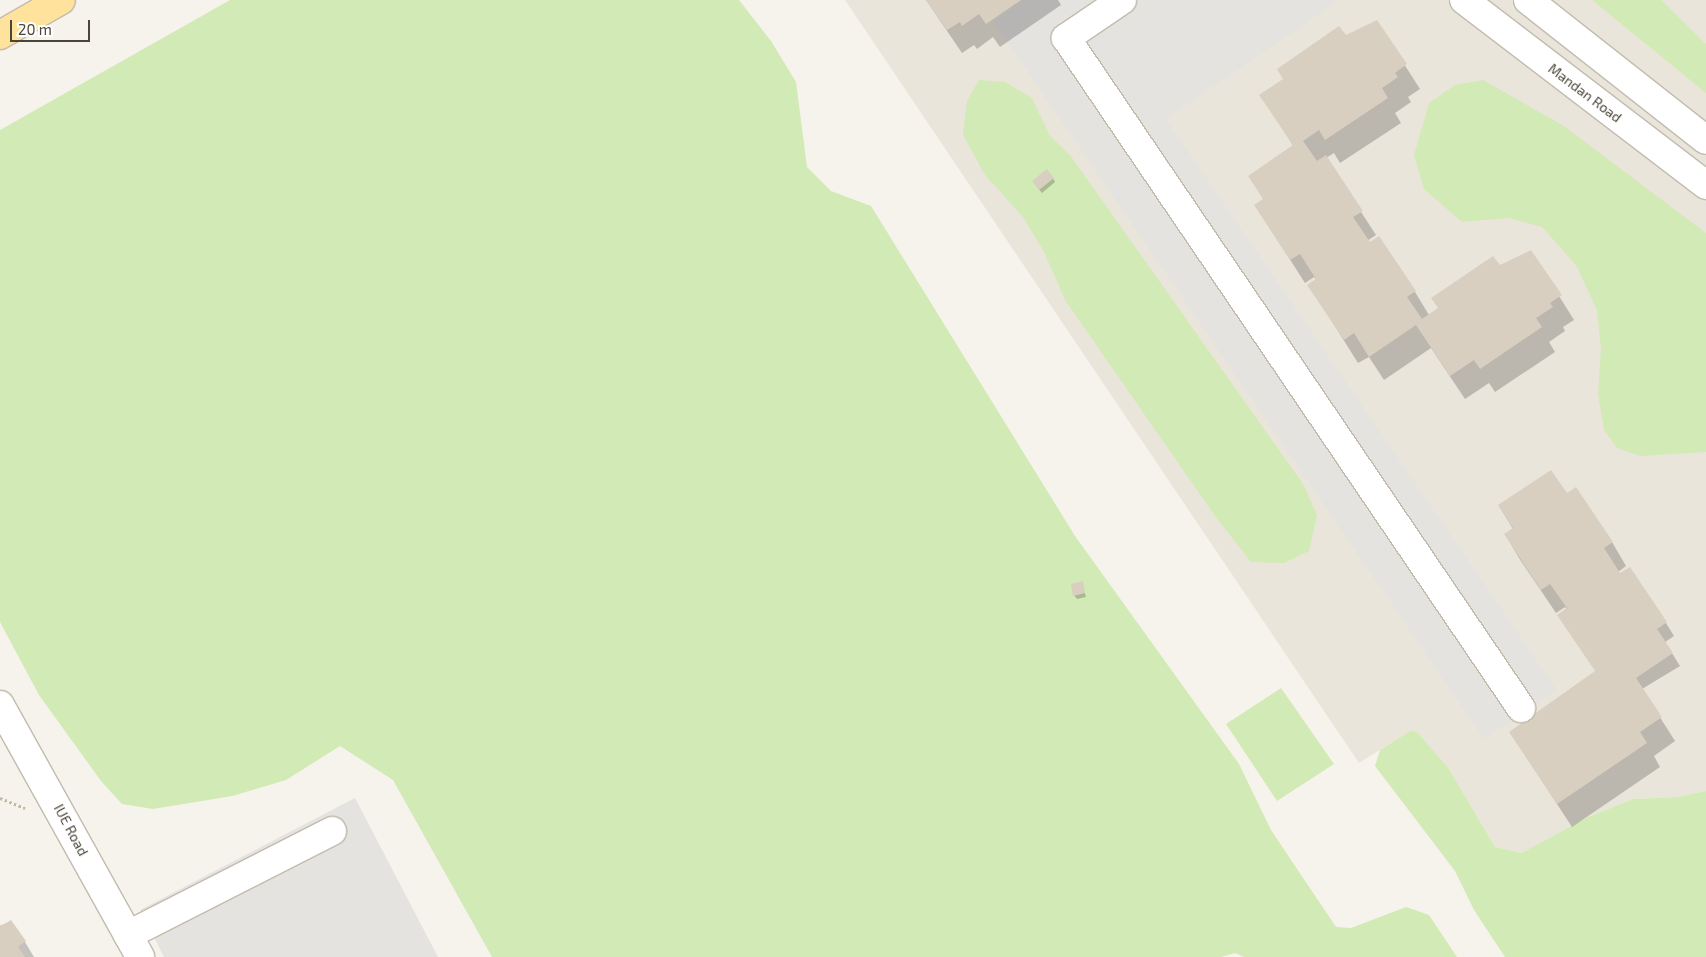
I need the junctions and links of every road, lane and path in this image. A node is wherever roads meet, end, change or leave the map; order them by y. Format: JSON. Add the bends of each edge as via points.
{"nodes":[{"id":1,"x":61,"y":0,"type":"edge"},
{"id":2,"x":1122,"y":0,"type":"edge"},
{"id":3,"x":1464,"y":0,"type":"edge"},
{"id":4,"x":1528,"y":0,"type":"edge"},
{"id":5,"x":0,"y":35,"type":"edge"},
{"id":6,"x":1706,"y":140,"type":"edge"},
{"id":7,"x":1706,"y":185,"type":"edge"},
{"id":8,"x":0,"y":705,"type":"edge"},
{"id":9,"x":1521,"y":708,"type":"dead end"},
{"id":10,"x":332,"y":831,"type":"dead end"},
{"id":11,"x":134,"y":946,"type":"edge"}],
"edges":[{"from":1,"to":5,"type":"main road"},
{"from":2,"to":9,"type":"street","via":[[1066,38]]},
{"from":3,"to":7,"type":"street","name":"Mandan Road"},
{"from":4,"to":6,"type":"street"},
{"from":8,"to":11,"type":"street","name":"IUE Road"},
{"from":10,"to":11,"type":"street"}]}
